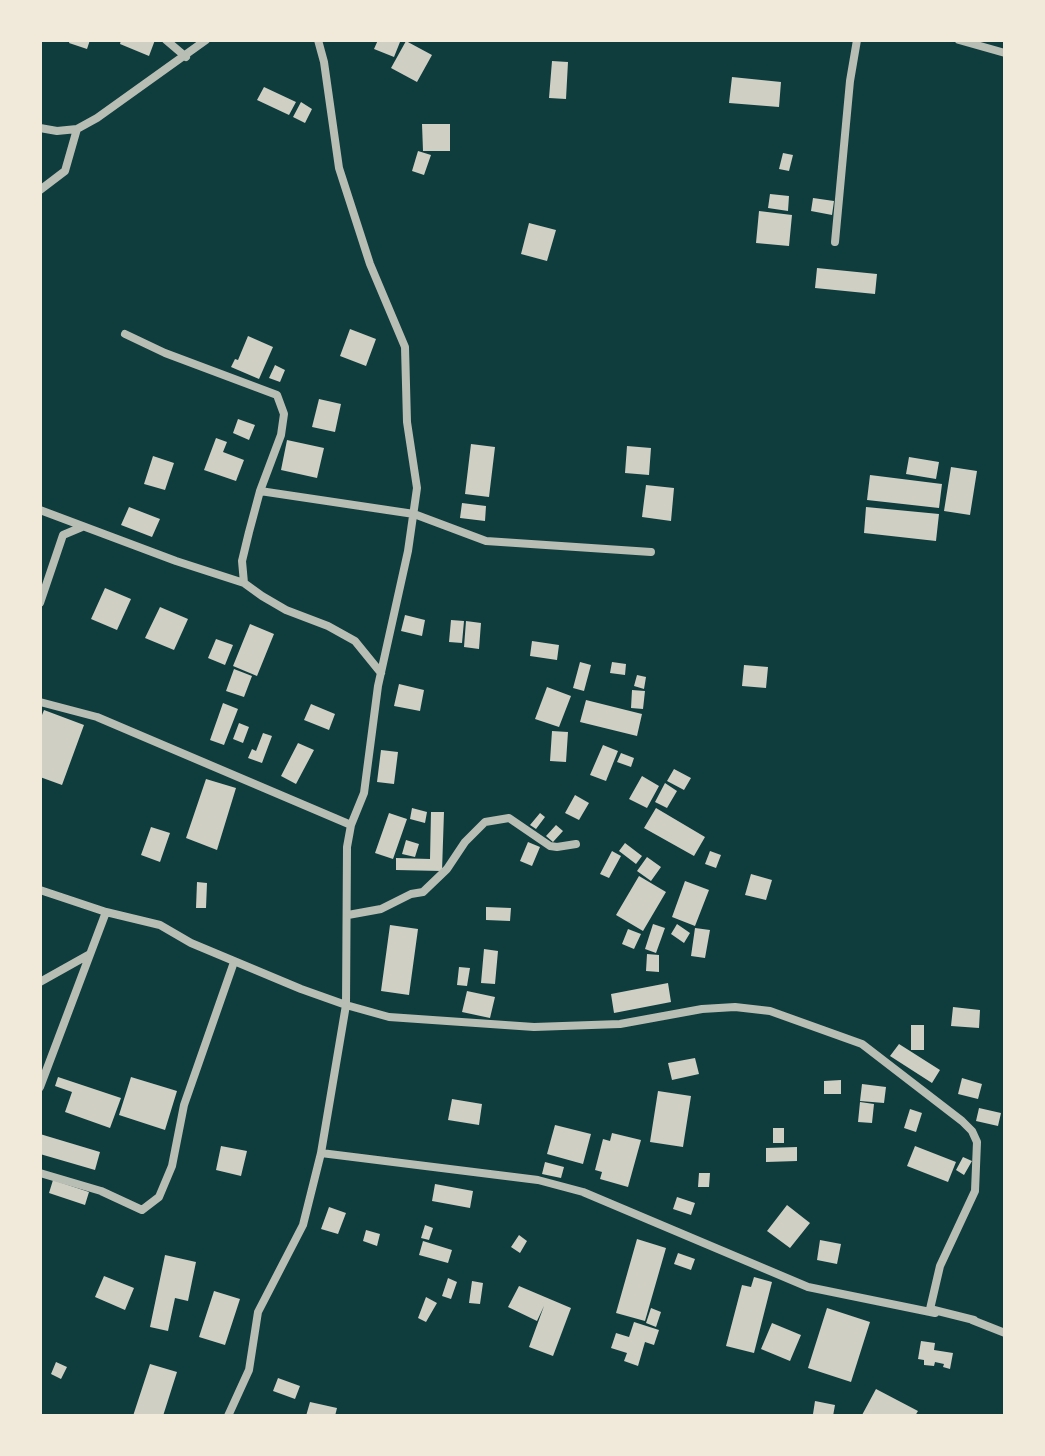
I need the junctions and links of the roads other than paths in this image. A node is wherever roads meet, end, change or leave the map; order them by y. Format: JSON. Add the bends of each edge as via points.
{"nodes":[{"id":1,"x":166,"y":40,"type":"edge"},
{"id":2,"x":206,"y":40,"type":"edge"},
{"id":3,"x":318,"y":40,"type":"edge"},
{"id":4,"x":857,"y":40,"type":"edge"},
{"id":5,"x":959,"y":40,"type":"edge"},
{"id":6,"x":1005,"y":53,"type":"edge"},
{"id":7,"x":186,"y":57,"type":"junction"},
{"id":8,"x":40,"y":128,"type":"edge"},
{"id":9,"x":77,"y":129,"type":"junction"},
{"id":10,"x":40,"y":190,"type":"edge"},
{"id":11,"x":835,"y":242,"type":"dead end"},
{"id":12,"x":125,"y":334,"type":"dead end"},
{"id":13,"x":260,"y":491,"type":"junction"},
{"id":14,"x":40,"y":510,"type":"edge"},
{"id":15,"x":414,"y":514,"type":"junction"},
{"id":16,"x":82,"y":527,"type":"junction"},
{"id":17,"x":651,"y":552,"type":"dead end"},
{"id":18,"x":244,"y":583,"type":"junction"},
{"id":19,"x":40,"y":603,"type":"edge"},
{"id":20,"x":381,"y":673,"type":"junction"},
{"id":21,"x":40,"y":702,"type":"edge"},
{"id":22,"x":351,"y":825,"type":"junction"},
{"id":23,"x":576,"y":844,"type":"dead end"},
{"id":24,"x":40,"y":890,"type":"edge"},
{"id":25,"x":106,"y":912,"type":"junction"},
{"id":26,"x":348,"y":915,"type":"junction"},
{"id":27,"x":91,"y":954,"type":"junction"},
{"id":28,"x":234,"y":962,"type":"junction"},
{"id":29,"x":40,"y":982,"type":"edge"},
{"id":30,"x":346,"y":1005,"type":"junction"},
{"id":31,"x":40,"y":1087,"type":"edge"},
{"id":32,"x":321,"y":1153,"type":"junction"},
{"id":33,"x":40,"y":1173,"type":"edge"},
{"id":34,"x":974,"y":1320,"type":"junction"},
{"id":35,"x":1005,"y":1333,"type":"edge"},
{"id":36,"x":228,"y":1416,"type":"edge"}],
"edges":[{"from":1,"to":7,"type":"street"},
{"from":2,"to":7,"type":"street"},
{"from":3,"to":15,"type":"street","via":[[339,168],[370,264],[405,347],[407,422],[417,488]]},
{"from":4,"to":11,"type":"street"},
{"from":5,"to":6,"type":"street"},
{"from":7,"to":9,"type":"street"},
{"from":8,"to":9,"type":"street"},
{"from":9,"to":10,"type":"street","via":[[65,171]]},
{"from":12,"to":13,"type":"street","via":[[277,395],[284,414],[281,435]]},
{"from":13,"to":15,"type":"street"},
{"from":13,"to":18,"type":"street","via":[[242,561]]},
{"from":14,"to":16,"type":"street"},
{"from":15,"to":17,"type":"street","via":[[486,541]]},
{"from":15,"to":20,"type":"street"},
{"from":16,"to":18,"type":"street"},
{"from":16,"to":19,"type":"street","via":[[63,535]]},
{"from":18,"to":20,"type":"street","via":[[286,610],[355,641]]},
{"from":20,"to":22,"type":"street","via":[[364,793]]},
{"from":21,"to":22,"type":"street","via":[[97,717]]},
{"from":22,"to":26,"type":"street"},
{"from":23,"to":26,"type":"street","via":[[550,846],[509,818],[485,822],[423,892]]},
{"from":24,"to":25,"type":"street"},
{"from":25,"to":27,"type":"street"},
{"from":25,"to":28,"type":"street","via":[[160,925]]},
{"from":26,"to":30,"type":"street"},
{"from":27,"to":29,"type":"street"},
{"from":27,"to":31,"type":"street"},
{"from":28,"to":30,"type":"street"},
{"from":28,"to":33,"type":"street","via":[[184,1105],[172,1166],[159,1197],[142,1210]]},
{"from":30,"to":32,"type":"street"},
{"from":30,"to":34,"type":"street","via":[[389,1017],[534,1027],[620,1024],[735,1007],[770,1011],[862,1044],[962,1121],[977,1142],[975,1191],[940,1266],[930,1309]]},
{"from":32,"to":34,"type":"street","via":[[553,1184],[808,1287]]},
{"from":32,"to":36,"type":"street","via":[[303,1225],[258,1312],[249,1370]]},
{"from":34,"to":35,"type":"street"}]}
